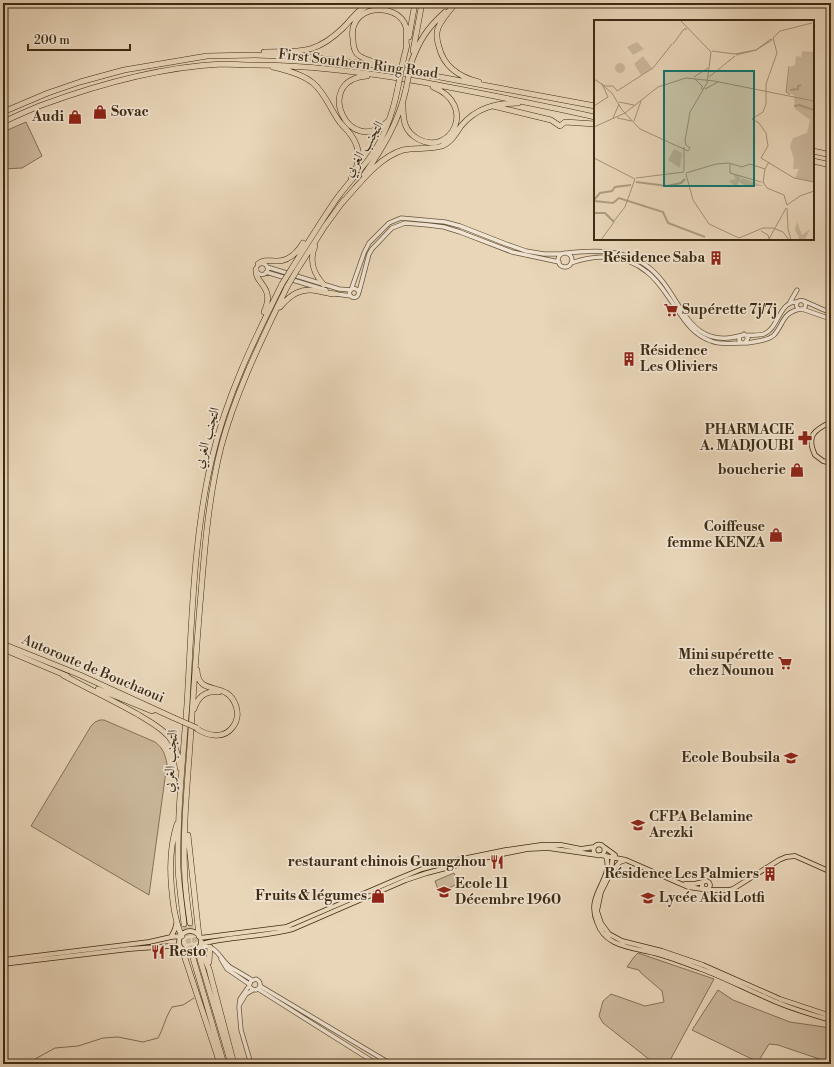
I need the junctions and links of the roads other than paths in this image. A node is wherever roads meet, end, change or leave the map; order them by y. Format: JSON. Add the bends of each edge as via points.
{"nodes":[{"id":1,"x":374,"y":3,"type":"edge"},
{"id":2,"x":415,"y":3,"type":"edge"},
{"id":3,"x":422,"y":3,"type":"edge"},
{"id":4,"x":455,"y":4,"type":"edge"},
{"id":5,"x":406,"y":48,"type":"junction"},
{"id":6,"x":207,"y":56,"type":"junction"},
{"id":7,"x":411,"y":63,"type":"junction"},
{"id":8,"x":254,"y":65,"type":"junction"},
{"id":9,"x":413,"y":72,"type":"junction"},
{"id":10,"x":380,"y":75,"type":"junction"},
{"id":11,"x":408,"y":80,"type":"junction"},
{"id":12,"x":535,"y":94,"type":"junction"},
{"id":13,"x":532,"y":103,"type":"junction"},
{"id":14,"x":403,"y":104,"type":"junction"},
{"id":15,"x":489,"y":106,"type":"junction"},
{"id":16,"x":594,"y":106,"type":"edge"},
{"id":17,"x":3,"y":112,"type":"edge"},
{"id":18,"x":594,"y":117,"type":"edge"},
{"id":19,"x":390,"y":119,"type":"junction"},
{"id":20,"x":3,"y":122,"type":"edge"},
{"id":21,"x":594,"y":124,"type":"edge"},
{"id":22,"x":814,"y":151,"type":"edge"},
{"id":23,"x":831,"y":155,"type":"edge"},
{"id":24,"x":814,"y":161,"type":"edge"},
{"id":25,"x":831,"y":165,"type":"edge"},
{"id":26,"x":335,"y":200,"type":"junction"},
{"id":27,"x":343,"y":202,"type":"junction"},
{"id":28,"x":317,"y":228,"type":"junction"},
{"id":29,"x":320,"y":233,"type":"junction"},
{"id":30,"x":561,"y":254,"type":"junction"},
{"id":31,"x":567,"y":254,"type":"junction"},
{"id":32,"x":559,"y":262,"type":"junction"},
{"id":33,"x":571,"y":263,"type":"junction"},
{"id":34,"x":257,"y":267,"type":"junction"},
{"id":35,"x":267,"y":267,"type":"junction"},
{"id":36,"x":294,"y":269,"type":"junction"},
{"id":37,"x":266,"y":272,"type":"junction"},
{"id":38,"x":324,"y":285,"type":"junction"},
{"id":39,"x":285,"y":286,"type":"junction"},
{"id":40,"x":351,"y":290,"type":"junction"},
{"id":41,"x":797,"y":290,"type":"dead end"},
{"id":42,"x":359,"y":292,"type":"junction"},
{"id":43,"x":336,"y":294,"type":"junction"},
{"id":44,"x":351,"y":296,"type":"junction"},
{"id":45,"x":804,"y":301,"type":"junction"},
{"id":46,"x":790,"y":302,"type":"junction"},
{"id":47,"x":797,"y":302,"type":"junction"},
{"id":48,"x":801,"y":309,"type":"junction"},
{"id":49,"x":831,"y":313,"type":"edge"},
{"id":50,"x":274,"y":314,"type":"junction"},
{"id":51,"x":831,"y":319,"type":"edge"},
{"id":52,"x":259,"y":330,"type":"junction"},
{"id":53,"x":743,"y":334,"type":"junction"},
{"id":54,"x":744,"y":343,"type":"junction"},
{"id":55,"x":831,"y":422,"type":"edge"},
{"id":56,"x":831,"y":463,"type":"edge"},
{"id":57,"x":197,"y":636,"type":"junction"},
{"id":58,"x":3,"y":644,"type":"edge"},
{"id":59,"x":3,"y":649,"type":"edge"},
{"id":60,"x":63,"y":675,"type":"junction"},
{"id":61,"x":174,"y":719,"type":"junction"},
{"id":62,"x":195,"y":729,"type":"junction"},
{"id":63,"x":180,"y":799,"type":"junction"},
{"id":64,"x":186,"y":815,"type":"junction"},
{"id":65,"x":179,"y":816,"type":"junction"},
{"id":66,"x":594,"y":847,"type":"junction"},
{"id":67,"x":604,"y":848,"type":"junction"},
{"id":68,"x":599,"y":855,"type":"junction"},
{"id":69,"x":613,"y":855,"type":"junction"},
{"id":70,"x":606,"y":856,"type":"junction"},
{"id":71,"x":626,"y":860,"type":"junction"},
{"id":72,"x":611,"y":872,"type":"junction"},
{"id":73,"x":831,"y":872,"type":"edge"},
{"id":74,"x":676,"y":882,"type":"junction"},
{"id":75,"x":703,"y":882,"type":"junction"},
{"id":76,"x":709,"y":882,"type":"junction"},
{"id":77,"x":705,"y":889,"type":"junction"},
{"id":78,"x":725,"y":890,"type":"junction"},
{"id":79,"x":177,"y":921,"type":"junction"},
{"id":80,"x":190,"y":923,"type":"tunnel mouth"},
{"id":81,"x":184,"y":924,"type":"tunnel mouth"},
{"id":82,"x":181,"y":936,"type":"junction"},
{"id":83,"x":171,"y":937,"type":"junction"},
{"id":84,"x":199,"y":937,"type":"junction"},
{"id":85,"x":201,"y":946,"type":"junction"},
{"id":86,"x":210,"y":946,"type":"junction"},
{"id":87,"x":181,"y":948,"type":"junction"},
{"id":88,"x":198,"y":956,"type":"tunnel mouth"},
{"id":89,"x":220,"y":956,"type":"junction"},
{"id":90,"x":192,"y":958,"type":"tunnel mouth"},
{"id":91,"x":3,"y":960,"type":"edge"},
{"id":92,"x":3,"y":964,"type":"edge"},
{"id":93,"x":209,"y":969,"type":"junction"},
{"id":94,"x":252,"y":980,"type":"junction"},
{"id":95,"x":249,"y":985,"type":"junction"},
{"id":96,"x":257,"y":988,"type":"junction"},
{"id":97,"x":239,"y":1007,"type":"junction"},
{"id":98,"x":310,"y":1016,"type":"junction"},
{"id":99,"x":831,"y":1016,"type":"edge"},
{"id":100,"x":317,"y":1019,"type":"junction"},
{"id":101,"x":831,"y":1020,"type":"edge"},
{"id":102,"x":307,"y":1021,"type":"junction"},
{"id":103,"x":313,"y":1025,"type":"junction"},
{"id":104,"x":360,"y":1045,"type":"junction"},
{"id":105,"x":367,"y":1049,"type":"junction"},
{"id":106,"x":356,"y":1051,"type":"junction"},
{"id":107,"x":362,"y":1055,"type":"junction"},
{"id":108,"x":220,"y":1064,"type":"edge"},
{"id":109,"x":224,"y":1064,"type":"edge"},
{"id":110,"x":231,"y":1064,"type":"edge"},
{"id":111,"x":234,"y":1064,"type":"edge"},
{"id":112,"x":251,"y":1064,"type":"edge"},
{"id":113,"x":377,"y":1064,"type":"edge"},
{"id":114,"x":391,"y":1064,"type":"edge"}],
"edges":[{"from":1,"to":6,"type":"highway","via":[[363,8],[332,37],[314,48],[294,52]]},
{"from":2,"to":5,"type":"highway","name":"التجنب الغربي"},
{"from":3,"to":7,"type":"highway","name":"التجنب الغربي"},
{"from":4,"to":7,"type":"highway","via":[[425,32]]},
{"from":4,"to":12,"type":"highway","via":[[443,18],[437,42],[440,53],[450,68],[459,75],[476,81]]},
{"from":5,"to":9,"type":"highway","via":[[406,26],[393,10],[381,7],[370,9],[358,16],[354,22],[352,37],[357,53],[368,60]]},
{"from":5,"to":19,"type":"highway","name":"التجنب الغربي","bridge":true},
{"from":6,"to":9,"type":"highway","name":"First Southern Ring Road","via":[[309,57]]},
{"from":6,"to":17,"type":"highway","name":"First Southern Ring Road","via":[[124,70],[48,93]]},
{"from":7,"to":14,"type":"highway","name":"التجنب الغربي","bridge":true},
{"from":8,"to":10,"type":"highway","name":"First Southern Ring Road","via":[[312,67]]},
{"from":8,"to":20,"type":"highway","name":"First Southern Ring Road","via":[[224,64],[148,74],[62,98]]},
{"from":8,"to":26,"type":"highway","via":[[291,72],[313,83],[354,140],[359,154],[358,164],[354,174]]},
{"from":9,"to":12,"type":"highway","name":"First Southern Ring Road"},
{"from":10,"to":11,"type":"highway","name":"First Southern Ring Road"},
{"from":10,"to":19,"type":"highway","via":[[352,80],[340,92],[339,108],[352,128],[363,131],[382,126]]},
{"from":11,"to":13,"type":"highway","name":"First Southern Ring Road"},
{"from":11,"to":14,"type":"highway","via":[[444,92],[455,105],[457,120],[451,133],[443,140],[426,142],[407,130]]},
{"from":12,"to":16,"type":"highway","name":"First Southern Ring Road"},
{"from":13,"to":15,"type":"highway"},
{"from":13,"to":18,"type":"highway","name":"First Southern Ring Road"},
{"from":14,"to":27,"type":"highway","name":"التجنب الغربي","via":[[388,138]]},
{"from":15,"to":21,"type":"highway","via":[[551,120],[560,126],[565,122]]},
{"from":15,"to":27,"type":"highway","via":[[467,119],[453,138],[442,146],[410,149],[393,154],[373,168]]},
{"from":19,"to":26,"type":"highway","name":"التجنب الغربي","via":[[369,159]]},
{"from":22,"to":23,"type":"highway"},
{"from":24,"to":25,"type":"highway"},
{"from":26,"to":28,"type":"highway","name":"التجنب الغربي"},
{"from":27,"to":29,"type":"highway","name":"التجنب الغربي"},
{"from":28,"to":34,"type":"highway","via":[[292,256],[280,261],[264,261]]},
{"from":28,"to":36,"type":"highway","name":"التجنب الغربي"},
{"from":29,"to":36,"type":"highway","name":"التجنب الغربي"},
{"from":29,"to":38,"type":"highway","via":[[312,260],[315,273]]},
{"from":30,"to":31,"type":"street"},
{"from":30,"to":32,"type":"street"},
{"from":30,"to":40,"type":"street","via":[[526,251],[444,222],[401,218],[389,223],[369,243]]},
{"from":31,"to":33,"type":"street","via":[[571,258]]},
{"from":31,"to":53,"type":"street","via":[[613,252],[631,256],[655,272],[689,320],[700,331],[721,339]]},
{"from":32,"to":33,"type":"street","via":[[565,266]]},
{"from":32,"to":42,"type":"street","via":[[512,252],[444,227],[405,223],[392,228],[372,249]]},
{"from":33,"to":54,"type":"street","via":[[582,259],[616,257],[634,264],[648,272],[697,334],[711,342]]},
{"from":34,"to":35,"type":"street","via":[[264,264]]},
{"from":34,"to":37,"type":"street","via":[[259,273]]},
{"from":34,"to":52,"type":"highway","via":[[256,275],[266,288],[268,298]]},
{"from":35,"to":37,"type":"street"},
{"from":35,"to":38,"type":"street"},
{"from":36,"to":39,"type":"highway","name":"التجنب الغربي","bridge":true},
{"from":37,"to":43,"type":"street"},
{"from":38,"to":40,"type":"street"},
{"from":39,"to":50,"type":"highway","name":"التجنب الغربي"},
{"from":39,"to":52,"type":"highway","name":"التجنب الغربي"},
{"from":40,"to":42,"type":"street"},
{"from":40,"to":44,"type":"street"},
{"from":41,"to":46,"type":"street"},
{"from":42,"to":44,"type":"street","via":[[356,297]]},
{"from":43,"to":44,"type":"street"},
{"from":43,"to":50,"type":"highway","via":[[312,290],[299,292],[287,299]]},
{"from":45,"to":47,"type":"street"},
{"from":45,"to":48,"type":"street","via":[[805,305]]},
{"from":45,"to":49,"type":"street"},
{"from":46,"to":47,"type":"street"},
{"from":46,"to":53,"type":"street","via":[[766,333]]},
{"from":47,"to":48,"type":"street","via":[[796,306]]},
{"from":48,"to":51,"type":"street"},
{"from":48,"to":54,"type":"street","via":[[787,314],[770,338]]},
{"from":50,"to":57,"type":"highway","name":"التجنب الغربي","via":[[248,369],[221,448],[205,538]]},
{"from":52,"to":63,"type":"highway","name":"التجنب الغربي","via":[[221,426],[205,496],[195,568]]},
{"from":53,"to":54,"type":"street","via":[[748,338]]},
{"from":53,"to":54,"type":"street","via":[[739,339]]},
{"from":55,"to":56,"type":"main road","via":[[813,433],[810,442],[814,455]]},
{"from":57,"to":62,"type":"highway","name":"التجنب الغربي"},
{"from":57,"to":62,"type":"highway","via":[[200,682],[228,694],[236,706],[238,715],[235,724],[224,734],[214,736]]},
{"from":58,"to":61,"type":"highway","name":"Autoroute de Bouchaoui","via":[[80,675]]},
{"from":59,"to":60,"type":"highway","name":"Autoroute de Bouchaoui"},
{"from":60,"to":61,"type":"highway","name":"Autoroute de Bouchaoui"},
{"from":60,"to":63,"type":"highway","via":[[164,731],[174,745],[179,759]]},
{"from":61,"to":62,"type":"highway","bridge":true},
{"from":62,"to":62,"type":"highway","via":[[194,709],[200,697],[208,692],[219,692],[228,697],[235,712],[230,727],[223,732],[214,733]]},
{"from":62,"to":64,"type":"highway","name":"التجنب الغربي"},
{"from":63,"to":65,"type":"highway","name":"التجنب الغربي"},
{"from":64,"to":80,"type":"highway","name":"التجنب الغربي","via":[[185,881]]},
{"from":64,"to":84,"type":"highway"},
{"from":65,"to":79,"type":"highway","via":[[172,846],[170,874]]},
{"from":65,"to":81,"type":"highway","name":"التجنب الغربي","via":[[178,870]]},
{"from":66,"to":67,"type":"main road","via":[[599,844]]},
{"from":66,"to":68,"type":"main road"},
{"from":66,"to":84,"type":"main road","via":[[581,849],[541,844],[457,860],[422,869],[286,927]]},
{"from":67,"to":68,"type":"main road","via":[[603,853]]},
{"from":67,"to":69,"type":"main road"},
{"from":68,"to":70,"type":"main road"},
{"from":68,"to":85,"type":"main road","via":[[548,848],[484,858],[406,880],[293,929],[217,940]]},
{"from":69,"to":70,"type":"main road"},
{"from":69,"to":71,"type":"main road"},
{"from":69,"to":72,"type":"main road"},
{"from":70,"to":101,"type":"main road","via":[[608,871],[597,890],[594,911],[601,930],[609,939],[620,945],[659,954],[702,969],[777,1002]]},
{"from":71,"to":72,"type":"main road","via":[[620,862]]},
{"from":71,"to":74,"type":"main road"},
{"from":72,"to":99,"type":"main road","via":[[601,892],[597,911],[605,929],[615,938],[673,954],[780,999]]},
{"from":73,"to":78,"type":"main road","via":[[795,856],[786,857],[739,886]]},
{"from":74,"to":75,"type":"main road"},
{"from":74,"to":77,"type":"main road","via":[[688,887]]},
{"from":75,"to":76,"type":"main road"},
{"from":75,"to":77,"type":"main road","via":[[702,886]]},
{"from":76,"to":77,"type":"main road","via":[[710,886]]},
{"from":76,"to":78,"type":"main road"},
{"from":77,"to":78,"type":"main road"},
{"from":79,"to":82,"type":"highway"},
{"from":79,"to":83,"type":"main road"},
{"from":82,"to":83,"type":"main road"},
{"from":82,"to":84,"type":"main road","via":[[190,932]]},
{"from":82,"to":87,"type":"main road"},
{"from":83,"to":91,"type":"main road"},
{"from":84,"to":85,"type":"main road"},
{"from":85,"to":86,"type":"street"},
{"from":85,"to":87,"type":"main road","via":[[192,953]]},
{"from":85,"to":93,"type":"highway"},
{"from":86,"to":89,"type":"street"},
{"from":86,"to":93,"type":"highway"},
{"from":87,"to":92,"type":"main road","via":[[173,945]]},
{"from":87,"to":108,"type":"highway"},
{"from":88,"to":110,"type":"highway"},
{"from":89,"to":94,"type":"street","via":[[229,966]]},
{"from":89,"to":95,"type":"street","via":[[227,969]]},
{"from":90,"to":109,"type":"highway"},
{"from":93,"to":111,"type":"highway"},
{"from":94,"to":95,"type":"street"},
{"from":94,"to":96,"type":"street","via":[[258,980]]},
{"from":95,"to":96,"type":"street"},
{"from":95,"to":97,"type":"street","via":[[240,999]]},
{"from":96,"to":97,"type":"street","via":[[246,994]]},
{"from":96,"to":98,"type":"street"},
{"from":96,"to":102,"type":"street"},
{"from":97,"to":112,"type":"street","via":[[241,1030]]},
{"from":98,"to":100,"type":"street"},
{"from":98,"to":102,"type":"street"},
{"from":100,"to":103,"type":"street"},
{"from":100,"to":104,"type":"street"},
{"from":102,"to":103,"type":"street"},
{"from":103,"to":106,"type":"street"},
{"from":104,"to":105,"type":"street"},
{"from":104,"to":106,"type":"street"},
{"from":105,"to":107,"type":"street"},
{"from":105,"to":114,"type":"street"},
{"from":106,"to":107,"type":"street"},
{"from":107,"to":113,"type":"street"}]}
